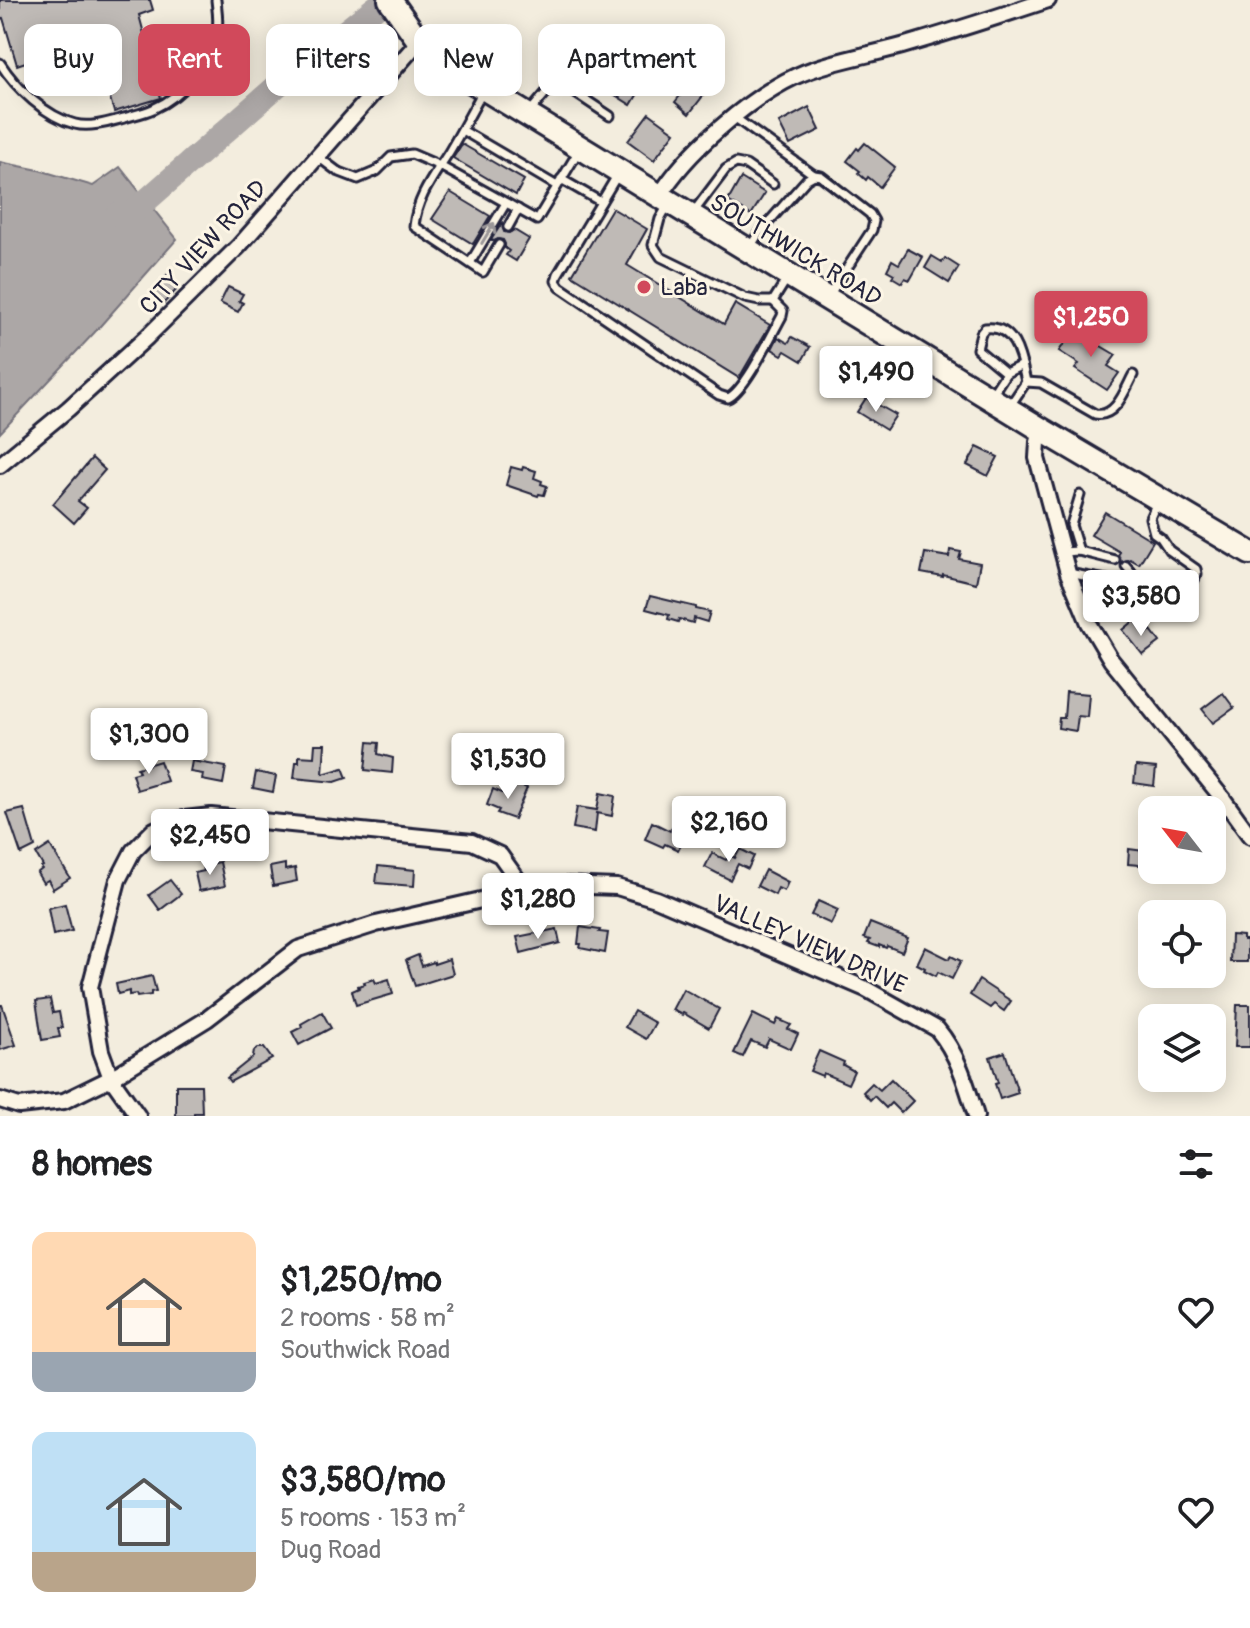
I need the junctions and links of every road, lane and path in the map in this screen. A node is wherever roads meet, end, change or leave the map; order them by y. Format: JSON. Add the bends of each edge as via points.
{"nodes":[{"id":1,"x":216,"y":0,"type":"edge"},
{"id":2,"x":390,"y":0,"type":"edge"},
{"id":3,"x":1048,"y":0,"type":"edge"},
{"id":4,"x":414,"y":33,"type":"joint"},
{"id":5,"x":0,"y":63,"type":"edge"},
{"id":6,"x":481,"y":96,"type":"edge"},
{"id":7,"x":496,"y":96,"type":"edge"},
{"id":8,"x":526,"y":115,"type":"junction"},
{"id":9,"x":610,"y":116,"type":"dead end"},
{"id":10,"x":734,"y":117,"type":"junction"},
{"id":11,"x":462,"y":130,"type":"junction"},
{"id":12,"x":580,"y":148,"type":"junction"},
{"id":13,"x":317,"y":156,"type":"junction"},
{"id":14,"x":440,"y":166,"type":"junction"},
{"id":15,"x":619,"y":172,"type":"junction"},
{"id":16,"x":814,"y":175,"type":"junction"},
{"id":17,"x":559,"y":182,"type":"junction"},
{"id":18,"x":773,"y":184,"type":"dead end"},
{"id":19,"x":664,"y":200,"type":"junction"},
{"id":20,"x":601,"y":202,"type":"junction"},
{"id":21,"x":506,"y":203,"type":"junction"},
{"id":22,"x":518,"y":209,"type":"junction"},
{"id":23,"x":691,"y":216,"type":"junction"},
{"id":24,"x":508,"y":227,"type":"dead end"},
{"id":25,"x":499,"y":245,"type":"dead end"},
{"id":26,"x":748,"y":251,"type":"junction"},
{"id":27,"x":470,"y":263,"type":"junction"},
{"id":28,"x":789,"y":276,"type":"junction"},
{"id":29,"x":827,"y":299,"type":"junction"},
{"id":30,"x":773,"y":301,"type":"junction"},
{"id":31,"x":1022,"y":365,"type":"junction"},
{"id":32,"x":1006,"y":373,"type":"junction"},
{"id":33,"x":1133,"y":375,"type":"dead end"},
{"id":34,"x":1026,"y":382,"type":"junction"},
{"id":35,"x":999,"y":404,"type":"junction"},
{"id":36,"x":1042,"y":430,"type":"junction"},
{"id":37,"x":0,"y":465,"type":"edge"},
{"id":38,"x":1080,"y":495,"type":"dead end"},
{"id":39,"x":1158,"y":500,"type":"junction"},
{"id":40,"x":1079,"y":551,"type":"junction"},
{"id":41,"x":1062,"y":552,"type":"junction"},
{"id":42,"x":1250,"y":553,"type":"edge"},
{"id":43,"x":1115,"y":560,"type":"dead end"},
{"id":44,"x":1126,"y":566,"type":"dead end"},
{"id":45,"x":1068,"y":573,"type":"junction"},
{"id":46,"x":1132,"y":585,"type":"junction"},
{"id":47,"x":1250,"y":836,"type":"edge"},
{"id":48,"x":525,"y":890,"type":"junction"},
{"id":49,"x":111,"y":1078,"type":"junction"},
{"id":50,"x":0,"y":1100,"type":"edge"},
{"id":51,"x":138,"y":1116,"type":"edge"},
{"id":52,"x":976,"y":1116,"type":"edge"}],
"edges":[{"from":1,"to":5,"type":"lane","via":[[218,28],[211,53],[198,73],[150,111],[78,125],[38,105]]},
{"from":2,"to":4,"type":"highway","name":"SOUTHWICK ROAD"},
{"from":3,"to":10,"type":"street","via":[[798,75]]},
{"from":4,"to":13,"type":"street","name":"CITY VIEW ROAD"},
{"from":6,"to":11,"type":"lane"},
{"from":7,"to":8,"type":"highway","name":"SOUTHWICK ROAD"},
{"from":8,"to":9,"type":"lane","via":[[559,82]]},
{"from":8,"to":12,"type":"highway","name":"SOUTHWICK ROAD"},
{"from":10,"to":16,"type":"lane"},
{"from":10,"to":19,"type":"street","via":[[669,180]]},
{"from":11,"to":14,"type":"lane"},
{"from":11,"to":17,"type":"lane"},
{"from":12,"to":15,"type":"highway","name":"SOUTHWICK ROAD"},
{"from":12,"to":17,"type":"lane"},
{"from":13,"to":14,"type":"lane","via":[[358,179],[391,157],[412,154]]},
{"from":13,"to":37,"type":"street","name":"CITY VIEW ROAD","via":[[239,246],[147,337]]},
{"from":14,"to":21,"type":"lane"},
{"from":14,"to":27,"type":"lane","via":[[425,188],[414,226]]},
{"from":15,"to":19,"type":"highway","name":"SOUTHWICK ROAD"},
{"from":15,"to":20,"type":"lane"},
{"from":16,"to":26,"type":"lane"},
{"from":16,"to":29,"type":"lane","via":[[874,221]]},
{"from":17,"to":20,"type":"lane"},
{"from":17,"to":22,"type":"lane","via":[[537,220]]},
{"from":18,"to":23,"type":"lane","via":[[736,163]]},
{"from":19,"to":23,"type":"highway","name":"SOUTHWICK ROAD"},
{"from":19,"to":30,"type":"lane","via":[[653,245],[661,257],[745,298]]},
{"from":20,"to":30,"type":"lane","via":[[556,281],[719,395],[734,395],[782,316]]},
{"from":21,"to":22,"type":"lane"},
{"from":27,"to":21,"type":"lane","one_way":true},
{"from":22,"to":24,"type":"lane"},
{"from":23,"to":26,"type":"highway","name":"SOUTHWICK ROAD"},
{"from":25,"to":27,"type":"lane","via":[[483,272]]},
{"from":26,"to":28,"type":"highway","name":"SOUTHWICK ROAD"},
{"from":28,"to":29,"type":"highway","name":"SOUTHWICK ROAD"},
{"from":28,"to":30,"type":"lane"},
{"from":29,"to":35,"type":"highway","name":"SOUTHWICK ROAD"},
{"from":31,"to":32,"type":"lane"},
{"from":31,"to":32,"type":"lane","via":[[1013,337],[998,327],[985,328],[977,349]]},
{"from":31,"to":34,"type":"lane"},
{"from":32,"to":35,"type":"lane"},
{"from":33,"to":34,"type":"lane","via":[[1110,412],[1101,416],[1041,383]]},
{"from":34,"to":35,"type":"lane"},
{"from":35,"to":36,"type":"highway","name":"SOUTHWICK ROAD"},
{"from":36,"to":39,"type":"highway","name":"SOUTHWICK ROAD"},
{"from":36,"to":41,"type":"street","via":[[1037,458]]},
{"from":38,"to":40,"type":"lane","via":[[1071,525]]},
{"from":39,"to":42,"type":"highway","name":"SOUTHWICK ROAD"},
{"from":39,"to":46,"type":"lane","via":[[1150,515],[1154,533],[1197,574],[1184,594]]},
{"from":40,"to":41,"type":"lane"},
{"from":40,"to":43,"type":"lane"},
{"from":41,"to":45,"type":"street"},
{"from":44,"to":46,"type":"lane"},
{"from":45,"to":46,"type":"lane"},
{"from":45,"to":47,"type":"street","via":[[1111,660]]},
{"from":48,"to":49,"type":"street","name":"VALLEY VIEW DRIVE","via":[[376,924],[298,949],[207,1019]]},
{"from":48,"to":49,"type":"street","via":[[500,855],[472,842],[211,816],[176,820],[154,830],[133,851],[118,880],[90,987]]},
{"from":48,"to":52,"type":"street","name":"VALLEY VIEW DRIVE","via":[[617,887],[866,989],[937,1029],[964,1077]]},
{"from":49,"to":50,"type":"street","name":"VALLEY VIEW DRIVE","via":[[64,1101],[19,1106]]},
{"from":49,"to":51,"type":"street"}]}
